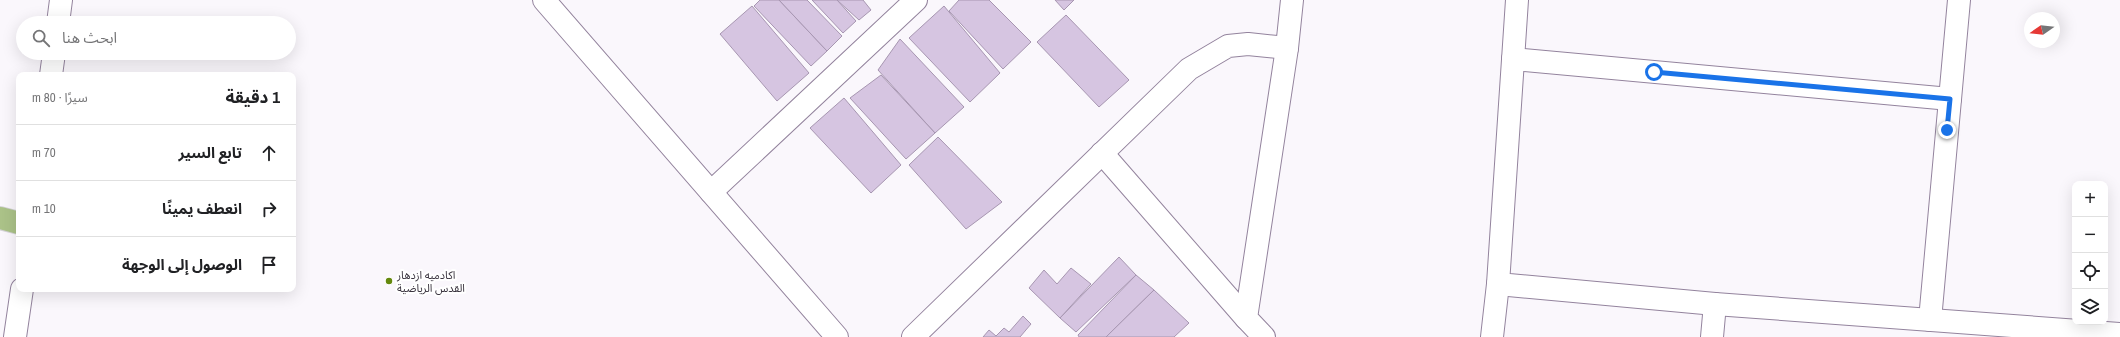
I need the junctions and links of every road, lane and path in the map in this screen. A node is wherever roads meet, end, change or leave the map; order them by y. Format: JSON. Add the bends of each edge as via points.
{"nodes":[{"id":1,"x":61,"y":0,"type":"edge"},
{"id":2,"x":544,"y":0,"type":"edge"},
{"id":3,"x":1292,"y":0,"type":"edge"},
{"id":4,"x":1518,"y":0,"type":"edge"},
{"id":5,"x":1959,"y":0,"type":"edge"},
{"id":6,"x":913,"y":1,"type":"edge"},
{"id":7,"x":59,"y":16,"type":"edge"},
{"id":8,"x":1287,"y":48,"type":"junction"},
{"id":9,"x":1513,"y":59,"type":"junction"},
{"id":10,"x":53,"y":60,"type":"edge"},
{"id":11,"x":51,"y":72,"type":"edge"},
{"id":12,"x":1950,"y":99,"type":"junction"},
{"id":13,"x":1102,"y":153,"type":"junction"},
{"id":14,"x":711,"y":192,"type":"junction"},
{"id":15,"x":0,"y":218,"type":"edge"},
{"id":16,"x":16,"y":222,"type":"edge"},
{"id":17,"x":1498,"y":284,"type":"junction"},
{"id":18,"x":22,"y":292,"type":"edge"},
{"id":19,"x":1715,"y":304,"type":"junction"},
{"id":20,"x":1246,"y":318,"type":"junction"},
{"id":21,"x":1930,"y":320,"type":"junction"},
{"id":22,"x":2120,"y":334,"type":"edge"},
{"id":23,"x":15,"y":337,"type":"edge"},
{"id":24,"x":837,"y":337,"type":"edge"},
{"id":25,"x":913,"y":337,"type":"edge"},
{"id":26,"x":1264,"y":337,"type":"edge"},
{"id":27,"x":1492,"y":337,"type":"edge"},
{"id":28,"x":1712,"y":337,"type":"edge"}],
"edges":[{"from":1,"to":7,"type":"street"},
{"from":2,"to":14,"type":"street"},
{"from":3,"to":8,"type":"street"},
{"from":4,"to":9,"type":"street"},
{"from":5,"to":12,"type":"street"},
{"from":6,"to":14,"type":"street"},
{"from":8,"to":13,"type":"street","via":[[1248,44],[1228,46],[1209,56],[1189,69]]},
{"from":8,"to":20,"type":"street"},
{"from":9,"to":12,"type":"street"},
{"from":9,"to":17,"type":"street"},
{"from":10,"to":11,"type":"street"},
{"from":12,"to":21,"type":"street"},
{"from":13,"to":20,"type":"street"},
{"from":13,"to":25,"type":"street"},
{"from":14,"to":24,"type":"street"},
{"from":15,"to":16,"type":"highway"},
{"from":17,"to":19,"type":"street"},
{"from":17,"to":27,"type":"street"},
{"from":18,"to":23,"type":"street"},
{"from":19,"to":21,"type":"street"},
{"from":19,"to":28,"type":"street"},
{"from":20,"to":26,"type":"street"},
{"from":21,"to":22,"type":"street"}]}
